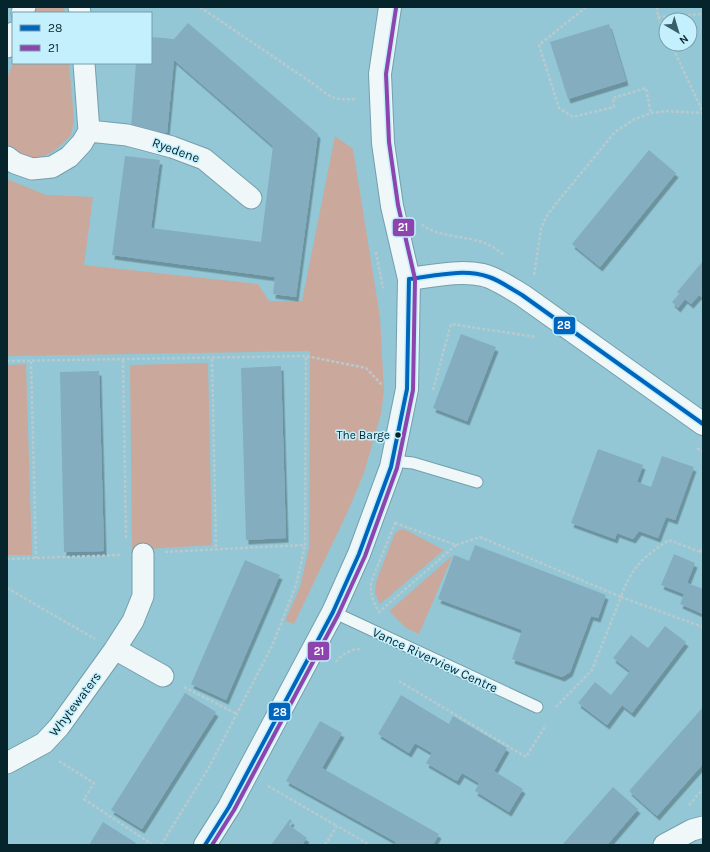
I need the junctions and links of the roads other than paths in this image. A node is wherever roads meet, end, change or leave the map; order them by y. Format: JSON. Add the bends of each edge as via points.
{"nodes":[{"id":1,"x":390,"y":7,"type":"edge"},
{"id":2,"x":12,"y":35,"type":"edge"},
{"id":3,"x":7,"y":47,"type":"edge"},
{"id":4,"x":84,"y":64,"type":"edge"},
{"id":5,"x":89,"y":131,"type":"junction"},
{"id":6,"x":7,"y":157,"type":"edge"},
{"id":7,"x":251,"y":198,"type":"dead end"},
{"id":8,"x":409,"y":279,"type":"junction"},
{"id":9,"x":703,"y":424,"type":"edge"},
{"id":10,"x":392,"y":461,"type":"junction"},
{"id":11,"x":477,"y":482,"type":"dead end"},
{"id":12,"x":135,"y":554,"type":"road end"},
{"id":13,"x":333,"y":612,"type":"junction"},
{"id":14,"x":106,"y":645,"type":"junction"},
{"id":15,"x":163,"y":676,"type":"road end"},
{"id":16,"x":537,"y":707,"type":"dead end"},
{"id":17,"x":7,"y":763,"type":"edge"},
{"id":18,"x":703,"y":827,"type":"edge"},
{"id":19,"x":205,"y":845,"type":"edge"},
{"id":20,"x":664,"y":845,"type":"edge"}],
"edges":[{"from":1,"to":8,"type":"main road","via":[[380,74],[383,143],[392,206]]},
{"from":2,"to":3,"type":"street"},
{"from":4,"to":5,"type":"street"},
{"from":5,"to":6,"type":"street","via":[[69,157],[52,167],[32,169]]},
{"from":5,"to":7,"type":"street","name":"Ryedene","via":[[126,135],[172,147],[204,159]]},
{"from":8,"to":9,"type":"main road","via":[[457,273],[484,275],[528,300]]},
{"from":8,"to":10,"type":"main road","via":[[407,389]]},
{"from":10,"to":11,"type":"lane","via":[[413,463]]},
{"from":10,"to":13,"type":"main road","via":[[359,554]]},
{"from":12,"to":14,"type":"street","name":"Whytewaters","via":[[143,596],[133,621]]},
{"from":13,"to":16,"type":"lane","name":"Vance Riverview Centre"},
{"from":13,"to":19,"type":"main road","via":[[229,806]]},
{"from":14,"to":15,"type":"street"},
{"from":14,"to":17,"type":"street","name":"Whytewaters","via":[[59,727],[44,743]]},
{"from":18,"to":20,"type":"street"}]}
